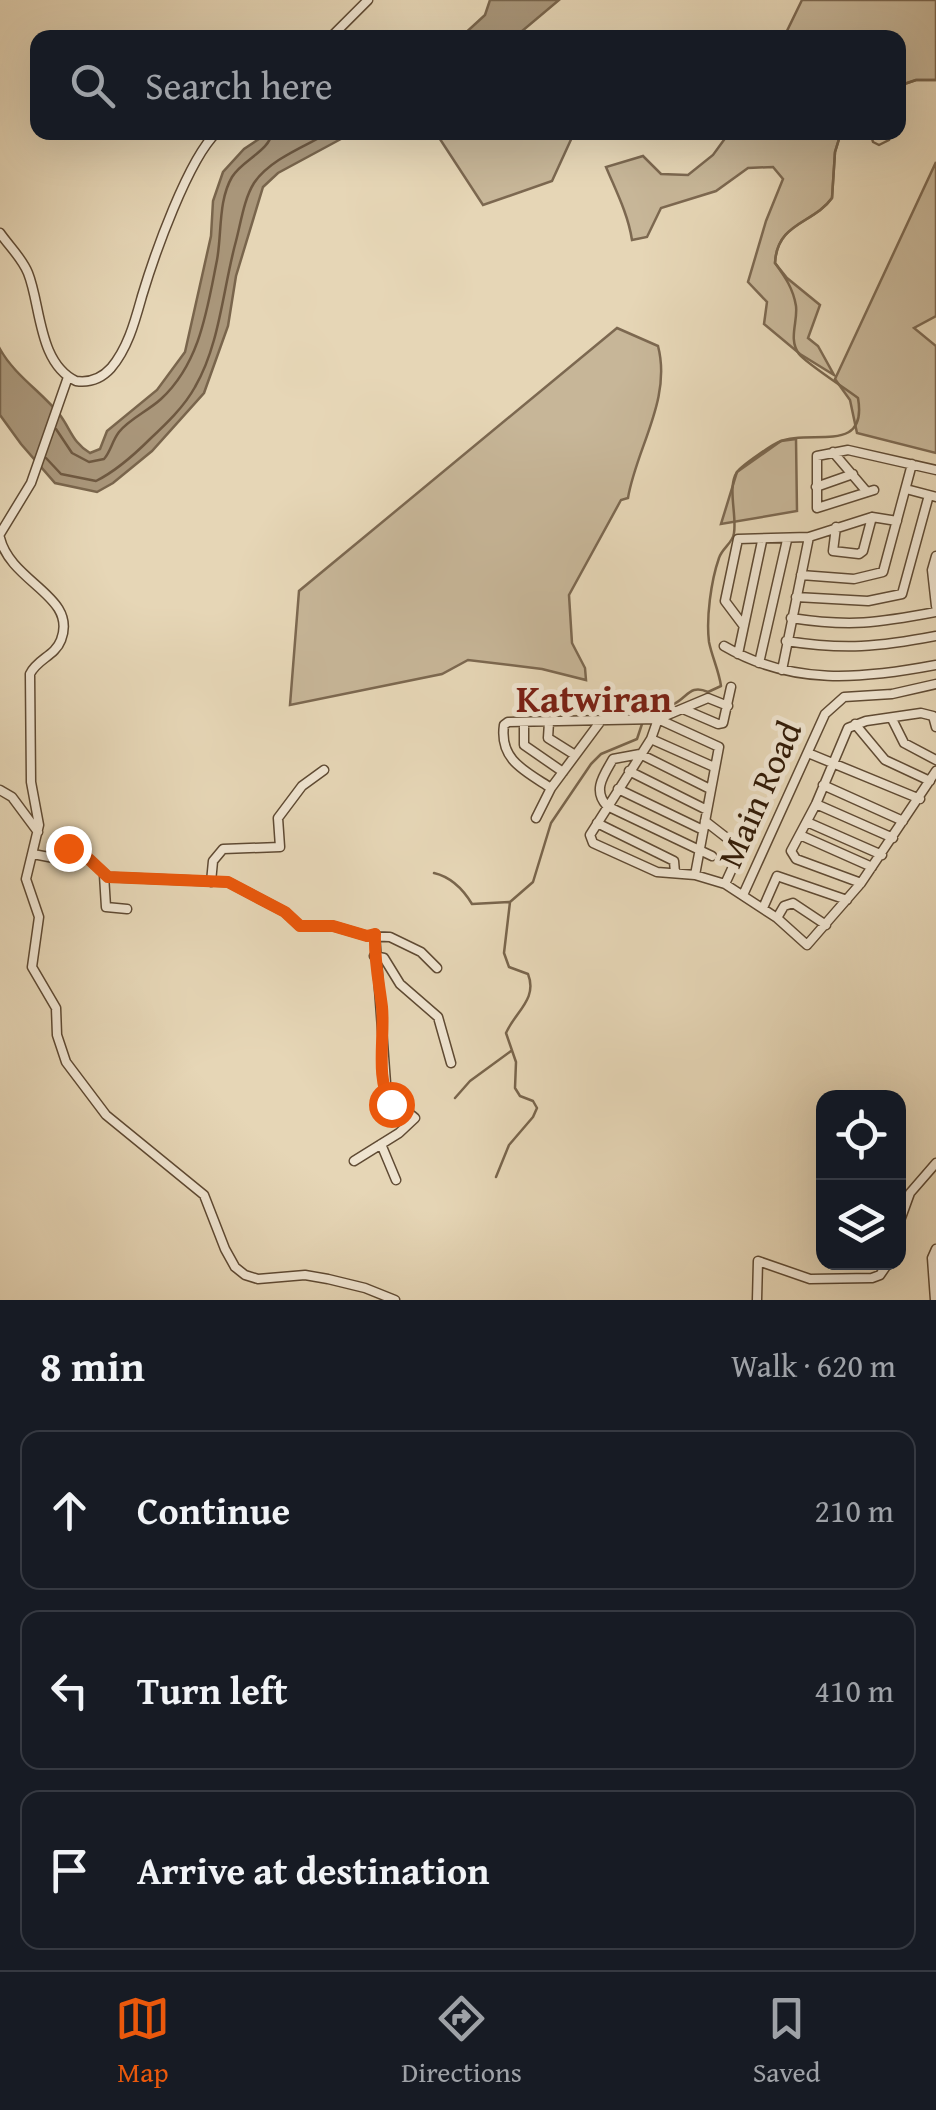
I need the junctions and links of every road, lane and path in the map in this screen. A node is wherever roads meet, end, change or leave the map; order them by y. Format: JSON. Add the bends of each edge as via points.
{"nodes":[{"id":1,"x":368,"y":0,"type":"edge"},
{"id":2,"x":338,"y":30,"type":"edge"},
{"id":3,"x":210,"y":140,"type":"edge"},
{"id":4,"x":0,"y":233,"type":"edge"},
{"id":5,"x":68,"y":377,"type":"junction"},
{"id":6,"x":833,"y":452,"type":"junction"},
{"id":7,"x":912,"y":464,"type":"junction"},
{"id":8,"x":936,"y":470,"type":"edge"},
{"id":9,"x":853,"y":474,"type":"junction"},
{"id":10,"x":816,"y":487,"type":"junction"},
{"id":11,"x":906,"y":489,"type":"junction"},
{"id":12,"x":932,"y":496,"type":"edge"},
{"id":13,"x":872,"y":517,"type":"junction"},
{"id":14,"x":897,"y":521,"type":"junction"},
{"id":15,"x":836,"y":527,"type":"junction"},
{"id":16,"x":0,"y":536,"type":"edge"},
{"id":17,"x":808,"y":537,"type":"junction"},
{"id":18,"x":762,"y":540,"type":"junction"},
{"id":19,"x":787,"y":540,"type":"junction"},
{"id":20,"x":936,"y":556,"type":"edge"},
{"id":21,"x":800,"y":576,"type":"junction"},
{"id":22,"x":796,"y":597,"type":"junction"},
{"id":23,"x":936,"y":609,"type":"edge"},
{"id":24,"x":791,"y":618,"type":"junction"},
{"id":25,"x":743,"y":625,"type":"junction"},
{"id":26,"x":936,"y":636,"type":"edge"},
{"id":27,"x":786,"y":641,"type":"junction"},
{"id":28,"x":724,"y":646,"type":"dead end"},
{"id":29,"x":738,"y":654,"type":"junction"},
{"id":30,"x":758,"y":664,"type":"junction"},
{"id":31,"x":936,"y":665,"type":"edge"},
{"id":32,"x":782,"y":670,"type":"junction"},
{"id":33,"x":936,"y":684,"type":"edge"},
{"id":34,"x":732,"y":688,"type":"dead end"},
{"id":35,"x":728,"y":706,"type":"junction"},
{"id":36,"x":684,"y":708,"type":"junction"},
{"id":37,"x":892,"y":719,"type":"junction"},
{"id":38,"x":649,"y":720,"type":"junction"},
{"id":39,"x":601,"y":721,"type":"junction"},
{"id":40,"x":524,"y":722,"type":"junction"},
{"id":41,"x":548,"y":722,"type":"junction"},
{"id":42,"x":855,"y":724,"type":"junction"},
{"id":43,"x":936,"y":727,"type":"edge"},
{"id":44,"x":651,"y":739,"type":"junction"},
{"id":45,"x":808,"y":753,"type":"junction"},
{"id":46,"x":640,"y":754,"type":"junction"},
{"id":47,"x":575,"y":755,"type":"junction"},
{"id":48,"x":936,"y":760,"type":"edge"},
{"id":49,"x":832,"y":762,"type":"junction"},
{"id":50,"x":714,"y":767,"type":"junction"},
{"id":51,"x":324,"y":770,"type":"dead end"},
{"id":52,"x":630,"y":771,"type":"junction"},
{"id":53,"x":936,"y":771,"type":"edge"},
{"id":54,"x":563,"y":772,"type":"junction"},
{"id":55,"x":930,"y":781,"type":"junction"},
{"id":56,"x":824,"y":785,"type":"junction"},
{"id":57,"x":551,"y":788,"type":"junction"},
{"id":58,"x":710,"y":788,"type":"junction"},
{"id":59,"x":618,"y":789,"type":"junction"},
{"id":60,"x":0,"y":790,"type":"edge"},
{"id":61,"x":920,"y":799,"type":"junction"},
{"id":62,"x":816,"y":804,"type":"junction"},
{"id":63,"x":607,"y":806,"type":"junction"},
{"id":64,"x":706,"y":810,"type":"junction"},
{"id":65,"x":536,"y":818,"type":"dead end"},
{"id":66,"x":807,"y":822,"type":"junction"},
{"id":67,"x":903,"y":822,"type":"junction"},
{"id":68,"x":597,"y":823,"type":"junction"},
{"id":69,"x":704,"y":826,"type":"junction"},
{"id":70,"x":38,"y":832,"type":"junction"},
{"id":71,"x":800,"y":835,"type":"junction"},
{"id":72,"x":893,"y":838,"type":"junction"},
{"id":73,"x":700,"y":849,"type":"junction"},
{"id":74,"x":32,"y":854,"type":"junction"},
{"id":75,"x":882,"y":854,"type":"junction"},
{"id":76,"x":712,"y":856,"type":"dead end"},
{"id":77,"x":872,"y":867,"type":"junction"},
{"id":78,"x":675,"y":873,"type":"junction"},
{"id":79,"x":695,"y":875,"type":"junction"},
{"id":80,"x":104,"y":876,"type":"junction"},
{"id":81,"x":211,"y":882,"type":"junction"},
{"id":82,"x":861,"y":883,"type":"junction"},
{"id":83,"x":725,"y":884,"type":"junction"},
{"id":84,"x":743,"y":895,"type":"junction"},
{"id":85,"x":847,"y":900,"type":"junction"},
{"id":86,"x":763,"y":908,"type":"junction"},
{"id":87,"x":127,"y":909,"type":"dead end"},
{"id":88,"x":778,"y":918,"type":"junction"},
{"id":89,"x":826,"y":924,"type":"junction"},
{"id":90,"x":375,"y":934,"type":"junction"},
{"id":91,"x":374,"y":956,"type":"junction"},
{"id":92,"x":437,"y":968,"type":"dead end"},
{"id":93,"x":451,"y":1063,"type":"dead end"},
{"id":94,"x":381,"y":1144,"type":"junction"},
{"id":95,"x":354,"y":1161,"type":"dead end"},
{"id":96,"x":936,"y":1163,"type":"edge"},
{"id":97,"x":396,"y":1180,"type":"dead end"},
{"id":98,"x":906,"y":1204,"type":"edge"},
{"id":99,"x":936,"y":1248,"type":"edge"},
{"id":100,"x":883,"y":1270,"type":"edge"},
{"id":101,"x":395,"y":1300,"type":"edge"},
{"id":102,"x":757,"y":1300,"type":"edge"},
{"id":103,"x":935,"y":1300,"type":"edge"}],
"edges":[{"from":1,"to":2,"type":"street"},
{"from":3,"to":5,"type":"street","via":[[196,157],[114,363],[91,381]]},
{"from":4,"to":5,"type":"street","via":[[28,272],[42,328]]},
{"from":5,"to":16,"type":"street","via":[[35,473]]},
{"from":6,"to":7,"type":"street"},
{"from":6,"to":9,"type":"street"},
{"from":6,"to":10,"type":"street","via":[[816,456]]},
{"from":7,"to":8,"type":"street"},
{"from":7,"to":11,"type":"street"},
{"from":9,"to":10,"type":"street"},
{"from":9,"to":10,"type":"street","via":[[870,491],[817,508]]},
{"from":11,"to":12,"type":"street"},
{"from":11,"to":14,"type":"street"},
{"from":12,"to":22,"type":"street","via":[[902,594],[868,601]]},
{"from":13,"to":14,"type":"street"},
{"from":13,"to":15,"type":"street"},
{"from":13,"to":15,"type":"street","via":[[859,554],[833,551]]},
{"from":14,"to":21,"type":"street","via":[[883,572],[876,576]]},
{"from":15,"to":17,"type":"street"},
{"from":16,"to":70,"type":"street","via":[[12,564],[56,602],[64,618],[61,640],[30,674]]},
{"from":17,"to":19,"type":"street"},
{"from":17,"to":21,"type":"street"},
{"from":18,"to":19,"type":"street"},
{"from":18,"to":25,"type":"street"},
{"from":18,"to":25,"type":"street","via":[[738,539],[725,601]]},
{"from":19,"to":30,"type":"street"},
{"from":20,"to":23,"type":"street"},
{"from":21,"to":22,"type":"street"},
{"from":22,"to":24,"type":"street"},
{"from":23,"to":24,"type":"street","via":[[873,624]]},
{"from":24,"to":27,"type":"street"},
{"from":25,"to":29,"type":"street"},
{"from":26,"to":27,"type":"street","via":[[836,649]]},
{"from":27,"to":32,"type":"street"},
{"from":28,"to":29,"type":"street"},
{"from":29,"to":30,"type":"street"},
{"from":30,"to":32,"type":"street"},
{"from":31,"to":32,"type":"street","via":[[868,678]]},
{"from":33,"to":45,"type":"street","name":"Main Road","via":[[837,701]]},
{"from":34,"to":35,"type":"street"},
{"from":35,"to":36,"type":"street","via":[[708,698]]},
{"from":35,"to":36,"type":"street","via":[[718,724]]},
{"from":36,"to":38,"type":"street"},
{"from":37,"to":42,"type":"street"},
{"from":37,"to":43,"type":"street","via":[[929,713]]},
{"from":37,"to":48,"type":"street","via":[[904,743]]},
{"from":38,"to":39,"type":"street"},
{"from":38,"to":44,"type":"street"},
{"from":38,"to":50,"type":"street","via":[[718,748]]},
{"from":39,"to":41,"type":"street"},
{"from":39,"to":47,"type":"street"},
{"from":40,"to":41,"type":"street"},
{"from":40,"to":54,"type":"street","via":[[524,745]]},
{"from":40,"to":57,"type":"street","via":[[504,725],[505,752]]},
{"from":41,"to":47,"type":"street","via":[[548,738]]},
{"from":42,"to":49,"type":"street"},
{"from":42,"to":55,"type":"street","via":[[885,760]]},
{"from":44,"to":46,"type":"street"},
{"from":44,"to":50,"type":"street"},
{"from":45,"to":49,"type":"street"},
{"from":45,"to":84,"type":"street","name":"Main Road"},
{"from":46,"to":52,"type":"street"},
{"from":46,"to":58,"type":"street"},
{"from":46,"to":63,"type":"street","via":[[613,759],[600,784]]},
{"from":47,"to":54,"type":"street"},
{"from":49,"to":56,"type":"street"},
{"from":49,"to":61,"type":"street"},
{"from":50,"to":58,"type":"street"},
{"from":51,"to":81,"type":"street","via":[[278,818],[280,847],[223,849]]},
{"from":52,"to":59,"type":"street"},
{"from":52,"to":64,"type":"street"},
{"from":53,"to":55,"type":"street"},
{"from":54,"to":57,"type":"street"},
{"from":55,"to":61,"type":"street"},
{"from":56,"to":62,"type":"street"},
{"from":56,"to":67,"type":"street"},
{"from":57,"to":65,"type":"street"},
{"from":58,"to":64,"type":"street"},
{"from":59,"to":63,"type":"street"},
{"from":59,"to":69,"type":"street"},
{"from":60,"to":70,"type":"street"},
{"from":61,"to":67,"type":"street"},
{"from":62,"to":66,"type":"street"},
{"from":62,"to":72,"type":"street"},
{"from":63,"to":68,"type":"street"},
{"from":63,"to":73,"type":"street"},
{"from":64,"to":69,"type":"street"},
{"from":66,"to":71,"type":"street"},
{"from":66,"to":75,"type":"street"},
{"from":67,"to":72,"type":"street"},
{"from":68,"to":78,"type":"street","via":[[674,861]]},
{"from":68,"to":78,"type":"street","via":[[593,844],[657,872]]},
{"from":69,"to":73,"type":"street"},
{"from":69,"to":83,"type":"street","via":[[741,849]]},
{"from":70,"to":74,"type":"street"},
{"from":71,"to":77,"type":"street"},
{"from":71,"to":82,"type":"street","via":[[793,856]]},
{"from":72,"to":75,"type":"street"},
{"from":73,"to":76,"type":"street"},
{"from":73,"to":79,"type":"street"},
{"from":74,"to":80,"type":"street","via":[[54,858],[76,847]]},
{"from":74,"to":101,"type":"street","via":[[26,878],[39,922],[32,970],[56,1008],[66,1062],[106,1115],[204,1195],[226,1249],[245,1275],[328,1278]]},
{"from":75,"to":77,"type":"street"},
{"from":77,"to":82,"type":"street"},
{"from":78,"to":79,"type":"street"},
{"from":79,"to":83,"type":"street"},
{"from":80,"to":81,"type":"street"},
{"from":80,"to":87,"type":"street","via":[[106,907]]},
{"from":81,"to":90,"type":"street","via":[[235,884],[300,926]]},
{"from":82,"to":85,"type":"street"},
{"from":83,"to":84,"type":"street"},
{"from":84,"to":86,"type":"street"},
{"from":85,"to":86,"type":"street","via":[[778,876]]},
{"from":85,"to":89,"type":"street"},
{"from":86,"to":88,"type":"street"},
{"from":88,"to":89,"type":"street","via":[[793,903]]},
{"from":88,"to":89,"type":"street","via":[[807,945]]},
{"from":90,"to":91,"type":"street"},
{"from":90,"to":92,"type":"street","via":[[397,939]]},
{"from":91,"to":93,"type":"street","via":[[384,958],[400,984],[438,1018]]},
{"from":91,"to":94,"type":"street","via":[[386,1097],[415,1118]]},
{"from":94,"to":95,"type":"street"},
{"from":94,"to":97,"type":"street"},
{"from":96,"to":98,"type":"street"},
{"from":99,"to":103,"type":"street"},
{"from":100,"to":102,"type":"street","via":[[872,1278],[810,1278],[758,1261]]}]}
